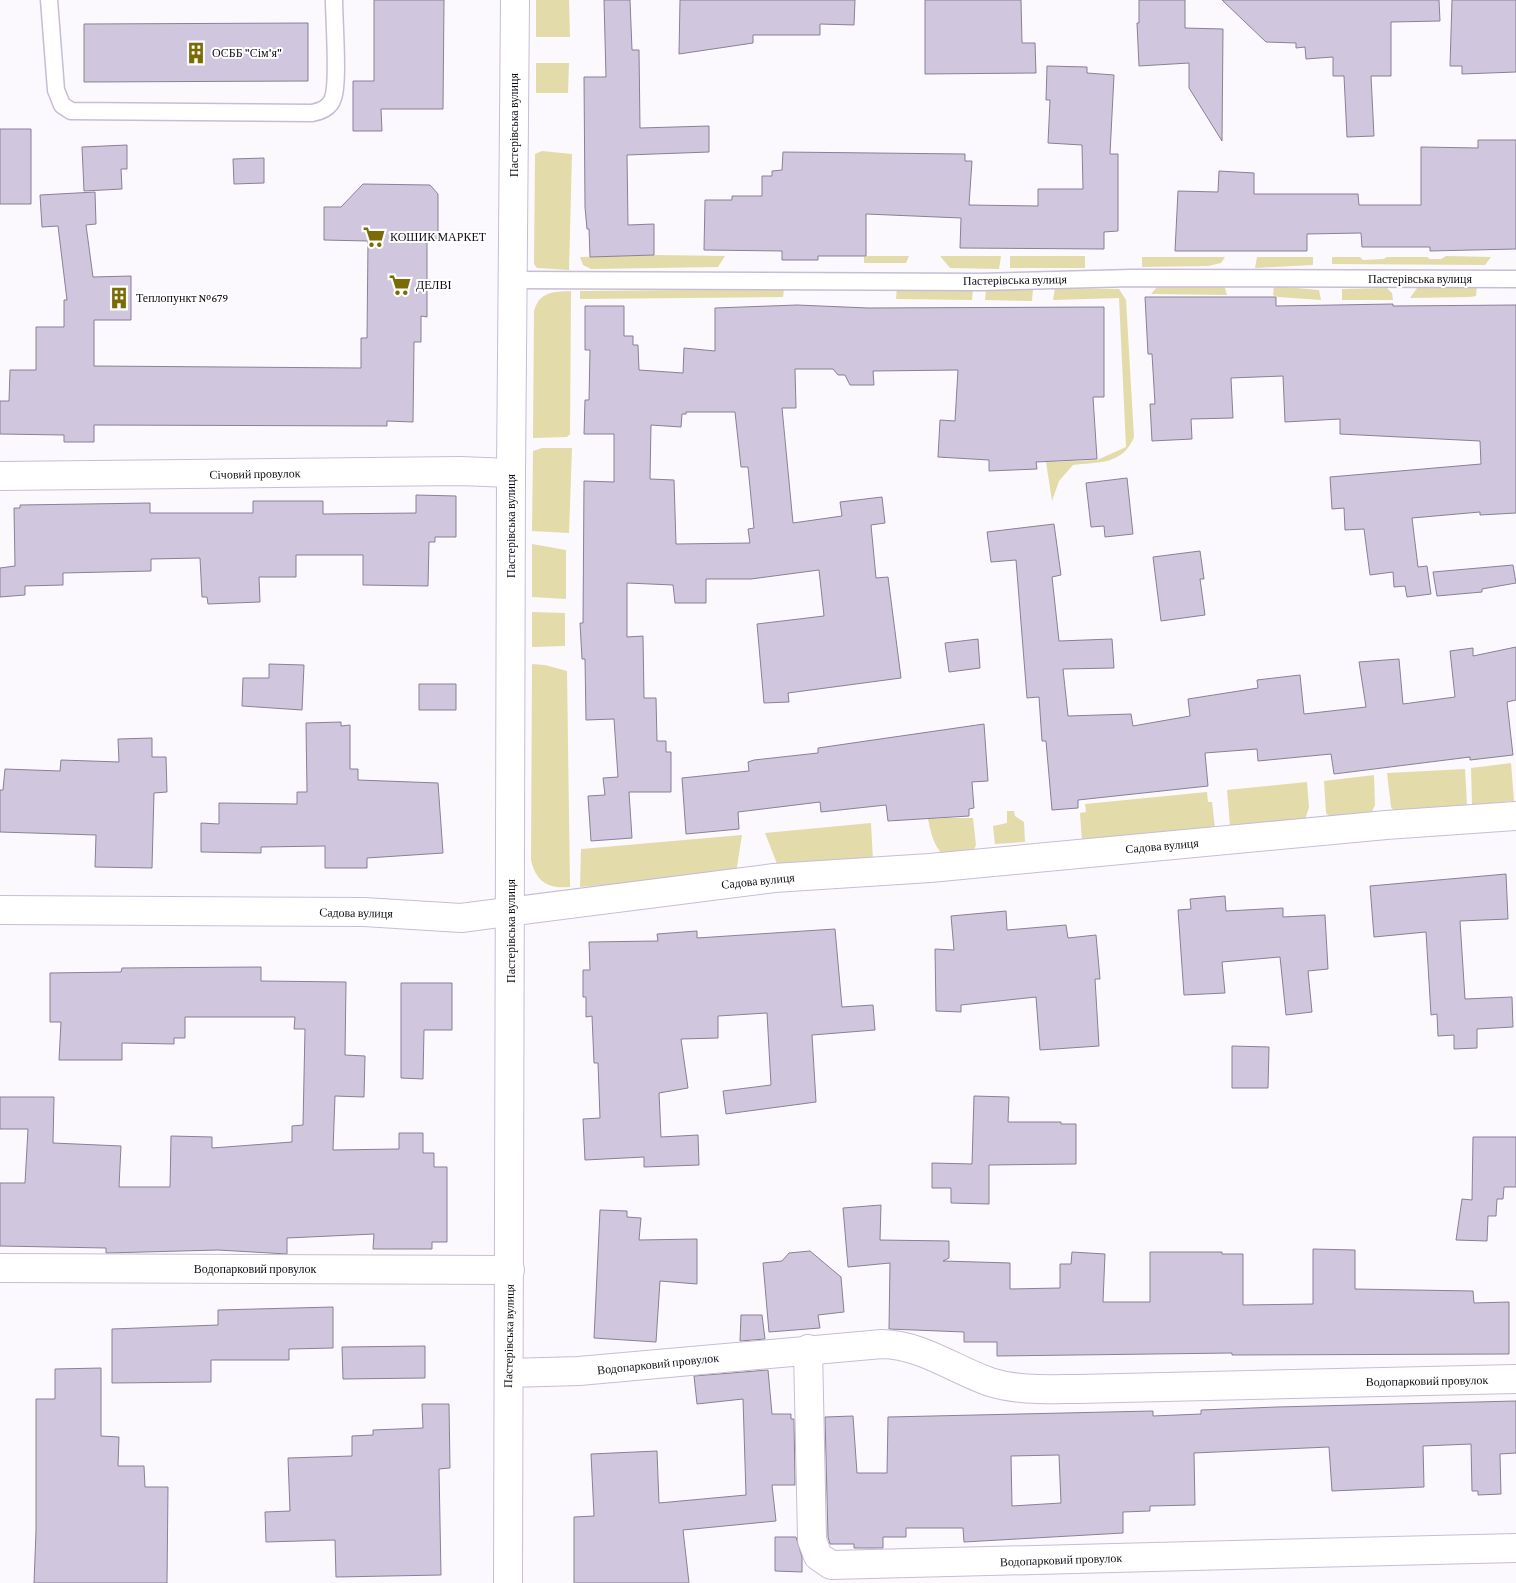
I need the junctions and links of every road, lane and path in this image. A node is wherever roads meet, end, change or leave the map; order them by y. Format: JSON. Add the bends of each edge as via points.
{"nodes":[{"id":1,"x":49,"y":0,"type":"edge"},
{"id":2,"x":334,"y":0,"type":"edge"},
{"id":3,"x":515,"y":0,"type":"edge"},
{"id":4,"x":1516,"y":279,"type":"edge"},
{"id":5,"x":514,"y":280,"type":"junction"},
{"id":6,"x":511,"y":472,"type":"junction"},
{"id":7,"x":0,"y":476,"type":"edge"},
{"id":8,"x":1516,"y":816,"type":"edge"},
{"id":9,"x":0,"y":910,"type":"edge"},
{"id":10,"x":511,"y":911,"type":"junction"},
{"id":11,"x":0,"y":1268,"type":"edge"},
{"id":12,"x":510,"y":1270,"type":"junction"},
{"id":13,"x":808,"y":1349,"type":"junction"},
{"id":14,"x":509,"y":1372,"type":"junction"},
{"id":15,"x":1516,"y":1379,"type":"edge"},
{"id":16,"x":1516,"y":1548,"type":"edge"},
{"id":17,"x":508,"y":1583,"type":"edge"}],
"edges":[{"from":1,"to":2,"type":"lane","via":[[56,90],[62,105],[71,111],[312,113],[328,106],[335,90]]},
{"from":3,"to":5,"type":"street","name":"Пастерівська вулиця"},
{"from":4,"to":5,"type":"lane","name":"Пастерівська вулиця"},
{"from":5,"to":6,"type":"street","name":"Пастерівська вулиця"},
{"from":6,"to":7,"type":"street","name":"Січовий провулок"},
{"from":6,"to":10,"type":"street","name":"Пастерівська вулиця"},
{"from":8,"to":10,"type":"street","name":"Садова вулиця","via":[[1386,825],[930,868],[774,878]]},
{"from":9,"to":10,"type":"street","name":"Садова вулиця","via":[[364,912],[461,918]]},
{"from":10,"to":12,"type":"street","name":"Пастерівська вулиця"},
{"from":11,"to":12,"type":"street","name":"Водопарковий провулок"},
{"from":12,"to":14,"type":"street","name":"Пастерівська вулиця"},
{"from":13,"to":14,"type":"street","name":"Водопарковий провулок","via":[[579,1371]]},
{"from":13,"to":15,"type":"street","name":"Водопарковий провулок","via":[[903,1345],[991,1382],[1022,1388]]},
{"from":13,"to":16,"type":"street","name":"Водопарковий провулок","via":[[812,1540],[818,1556],[831,1565]]},
{"from":14,"to":17,"type":"street","name":"Пастерівська вулиця"}]}
